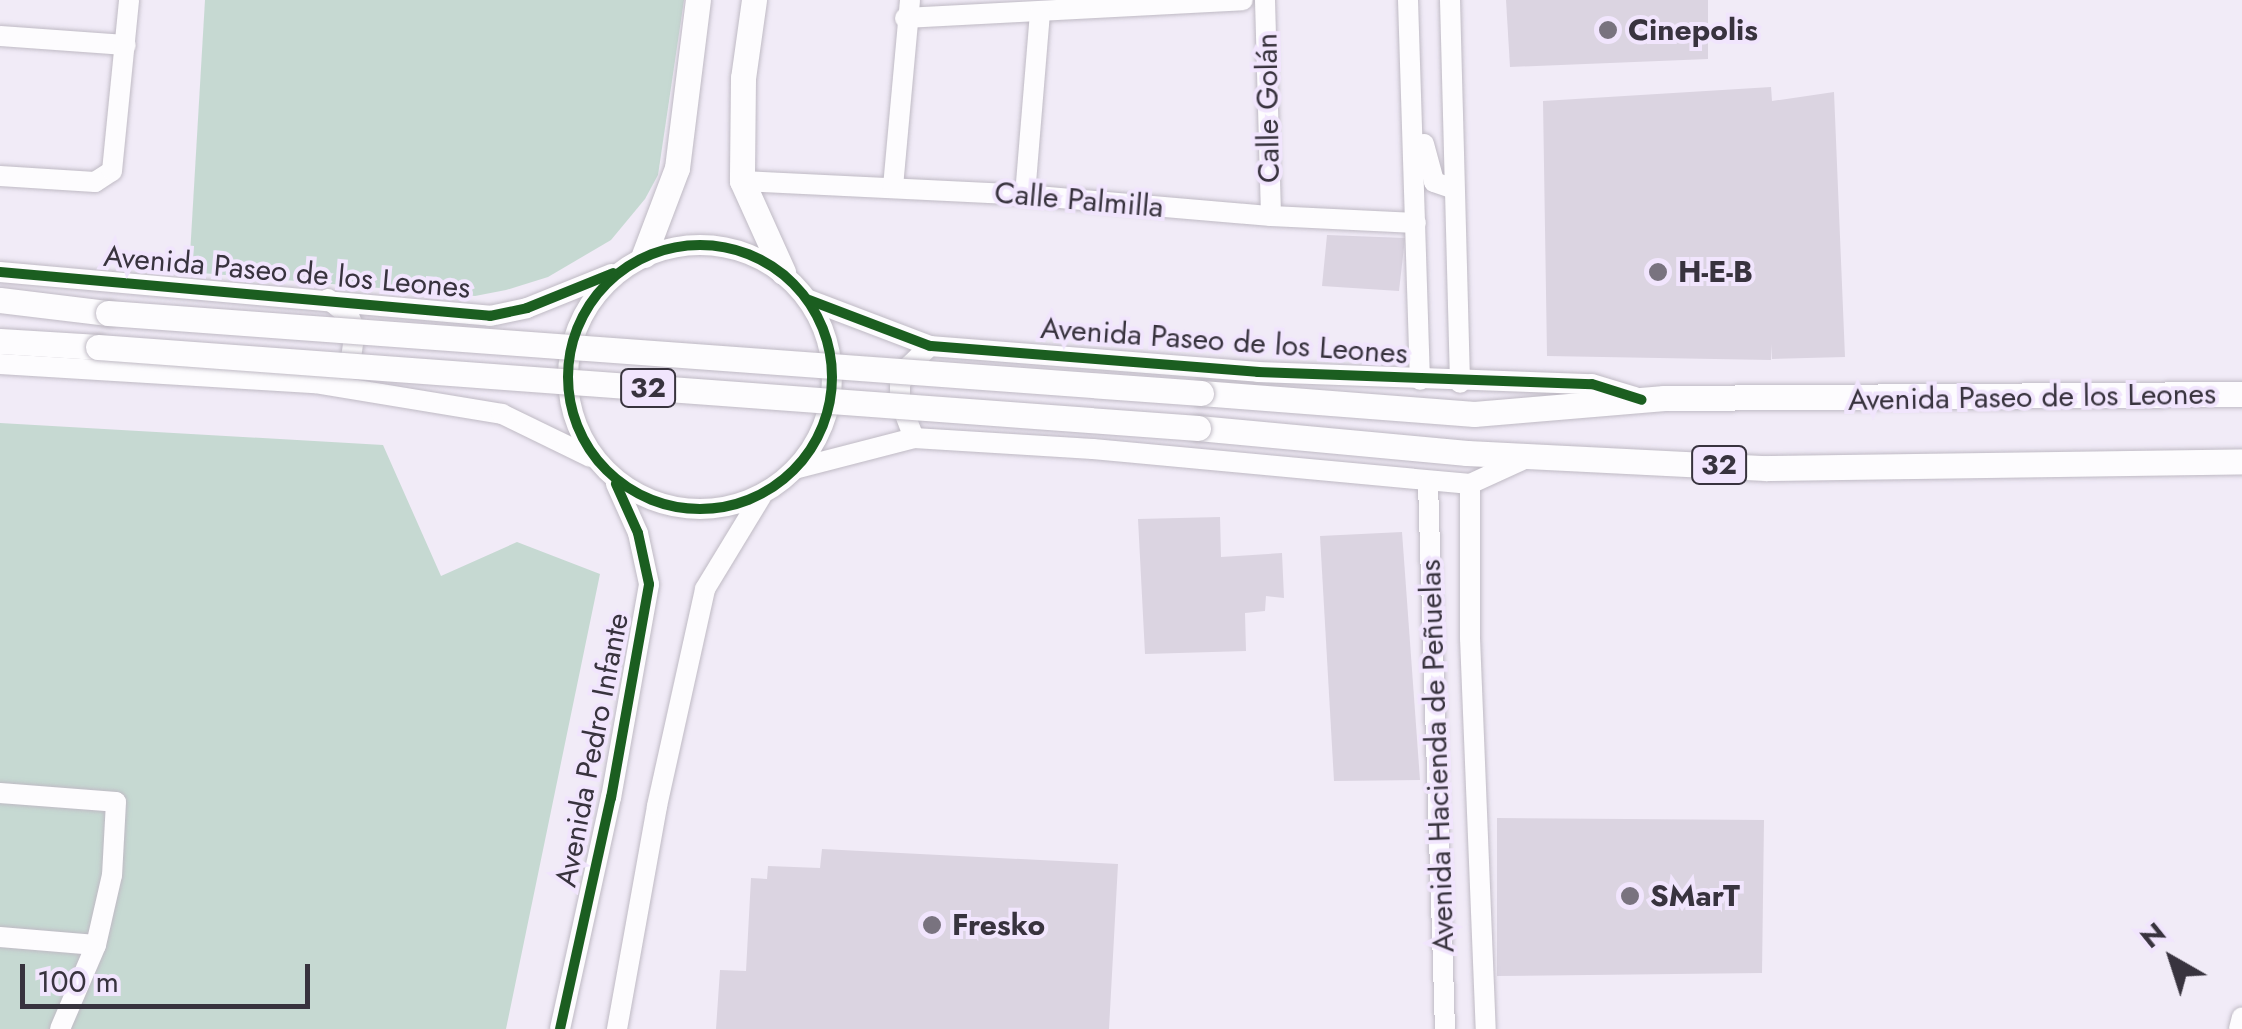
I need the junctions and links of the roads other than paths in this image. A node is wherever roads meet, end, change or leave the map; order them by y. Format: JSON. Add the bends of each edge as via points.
{"nodes":[{"id":1,"x":129,"y":0,"type":"edge"},
{"id":2,"x":698,"y":0,"type":"edge"},
{"id":3,"x":754,"y":0,"type":"edge"},
{"id":4,"x":1243,"y":0,"type":"edge"},
{"id":5,"x":1265,"y":0,"type":"edge"},
{"id":6,"x":1408,"y":0,"type":"edge"},
{"id":7,"x":1450,"y":0,"type":"edge"},
{"id":8,"x":908,"y":9,"type":"edge"},
{"id":9,"x":1040,"y":13,"type":"junction"},
{"id":10,"x":0,"y":36,"type":"edge"},
{"id":11,"x":126,"y":46,"type":"junction"},
{"id":12,"x":1414,"y":103,"type":"junction"},
{"id":13,"x":0,"y":176,"type":"edge"},
{"id":14,"x":742,"y":180,"type":"junction"},
{"id":15,"x":893,"y":188,"type":"junction"},
{"id":16,"x":1454,"y":190,"type":"junction"},
{"id":17,"x":1025,"y":194,"type":"junction"},
{"id":18,"x":1271,"y":216,"type":"junction"},
{"id":19,"x":1416,"y":223,"type":"junction"},
{"id":20,"x":644,"y":255,"type":"junction"},
{"id":21,"x":622,"y":270,"type":"junction"},
{"id":22,"x":0,"y":272,"type":"edge"},
{"id":23,"x":783,"y":272,"type":"junction"},
{"id":24,"x":326,"y":298,"type":"junction"},
{"id":25,"x":0,"y":300,"type":"edge"},
{"id":26,"x":809,"y":300,"type":"junction"},
{"id":27,"x":0,"y":341,"type":"edge"},
{"id":28,"x":930,"y":346,"type":"junction"},
{"id":29,"x":0,"y":364,"type":"edge"},
{"id":30,"x":1420,"y":380,"type":"junction"},
{"id":31,"x":315,"y":383,"type":"junction"},
{"id":32,"x":1460,"y":383,"type":"junction"},
{"id":33,"x":2242,"y":394,"type":"edge"},
{"id":34,"x":1642,"y":400,"type":"junction"},
{"id":35,"x":914,"y":438,"type":"junction"},
{"id":36,"x":1534,"y":454,"type":"junction"},
{"id":37,"x":590,"y":457,"type":"junction"},
{"id":38,"x":2242,"y":461,"type":"edge"},
{"id":39,"x":798,"y":468,"type":"junction"},
{"id":40,"x":1428,"y":483,"type":"junction"},
{"id":41,"x":616,"y":484,"type":"junction"},
{"id":42,"x":1470,"y":484,"type":"junction"},
{"id":43,"x":762,"y":496,"type":"junction"},
{"id":44,"x":0,"y":793,"type":"edge"},
{"id":45,"x":0,"y":936,"type":"edge"},
{"id":46,"x":96,"y":945,"type":"junction"},
{"id":47,"x":2242,"y":1017,"type":"edge"},
{"id":48,"x":60,"y":1029,"type":"edge"},
{"id":49,"x":560,"y":1029,"type":"edge"},
{"id":50,"x":617,"y":1029,"type":"edge"},
{"id":51,"x":1445,"y":1029,"type":"edge"},
{"id":52,"x":1486,"y":1029,"type":"edge"},
{"id":53,"x":2238,"y":1029,"type":"edge"}],
"edges":[{"from":1,"to":11,"type":"street"},
{"from":2,"to":20,"type":"main road","via":[[676,168]]},
{"from":3,"to":14,"type":"main road","via":[[743,78]]},
{"from":4,"to":9,"type":"street"},
{"from":5,"to":18,"type":"street","name":"Calle Golán"},
{"from":6,"to":12,"type":"street"},
{"from":7,"to":16,"type":"street"},
{"from":8,"to":9,"type":"street"},
{"from":8,"to":15,"type":"street"},
{"from":9,"to":17,"type":"street"},
{"from":10,"to":11,"type":"street"},
{"from":11,"to":13,"type":"street","via":[[116,162],[95,182]]},
{"from":12,"to":16,"type":"street","via":[[1434,182]]},
{"from":12,"to":19,"type":"street"},
{"from":14,"to":15,"type":"street","name":"Calle Palmilla"},
{"from":14,"to":23,"type":"main road"},
{"from":15,"to":17,"type":"street","name":"Calle Palmilla"},
{"from":16,"to":32,"type":"street"},
{"from":17,"to":18,"type":"street","name":"Calle Palmilla"},
{"from":18,"to":19,"type":"street","name":"Calle Palmilla"},
{"from":19,"to":30,"type":"street"},
{"from":20,"to":21,"type":"street"},
{"from":20,"to":23,"type":"street","via":[[703,244],[745,251]]},
{"from":21,"to":24,"type":"street","name":"Avenida Paseo de los Leones","via":[[490,316]]},
{"from":21,"to":37,"type":"street","via":[[596,296],[578,329],[570,366],[578,433]]},
{"from":22,"to":24,"type":"street","name":"Avenida Paseo de los Leones"},
{"from":23,"to":26,"type":"street"},
{"from":24,"to":31,"type":"street","via":[[350,316],[356,345],[342,371]]},
{"from":25,"to":34,"type":"main road","name":"Avenida Paseo de los Leones","number":"32","bridge":true,"via":[[1474,414]]},
{"from":26,"to":28,"type":"street","name":"Avenida Paseo de los Leones"},
{"from":26,"to":39,"type":"street","via":[[826,334],[832,371],[828,409]]},
{"from":27,"to":36,"type":"main road","number":"32","bridge":true},
{"from":28,"to":30,"type":"street","name":"Avenida Paseo de los Leones"},
{"from":28,"to":35,"type":"street","via":[[900,385]]},
{"from":29,"to":31,"type":"street"},
{"from":30,"to":32,"type":"street","name":"Avenida Paseo de los Leones"},
{"from":31,"to":37,"type":"street","via":[[502,414]]},
{"from":32,"to":34,"type":"street","name":"Avenida Paseo de los Leones","via":[[1592,384]]},
{"from":33,"to":34,"type":"main road","name":"Avenida Paseo de los Leones","number":"32"},
{"from":35,"to":39,"type":"street"},
{"from":35,"to":40,"type":"street"},
{"from":36,"to":38,"type":"main road","number":"32","via":[[1766,468]]},
{"from":36,"to":42,"type":"street"},
{"from":37,"to":41,"type":"street"},
{"from":39,"to":43,"type":"street"},
{"from":40,"to":42,"type":"street"},
{"from":40,"to":51,"type":"street","name":"Avenida Hacienda de Peñuelas"},
{"from":41,"to":43,"type":"street","via":[[702,506],[737,507]]},
{"from":41,"to":49,"type":"street","name":"Avenida Pedro Infante","via":[[638,533],[649,584]]},
{"from":42,"to":52,"type":"street","name":"Avenida Hacienda de Peñuelas"},
{"from":43,"to":50,"type":"street","via":[[705,589]]},
{"from":44,"to":46,"type":"street","via":[[116,802],[112,875]]},
{"from":45,"to":46,"type":"street"},
{"from":46,"to":48,"type":"street"},
{"from":47,"to":53,"type":"street"}]}
